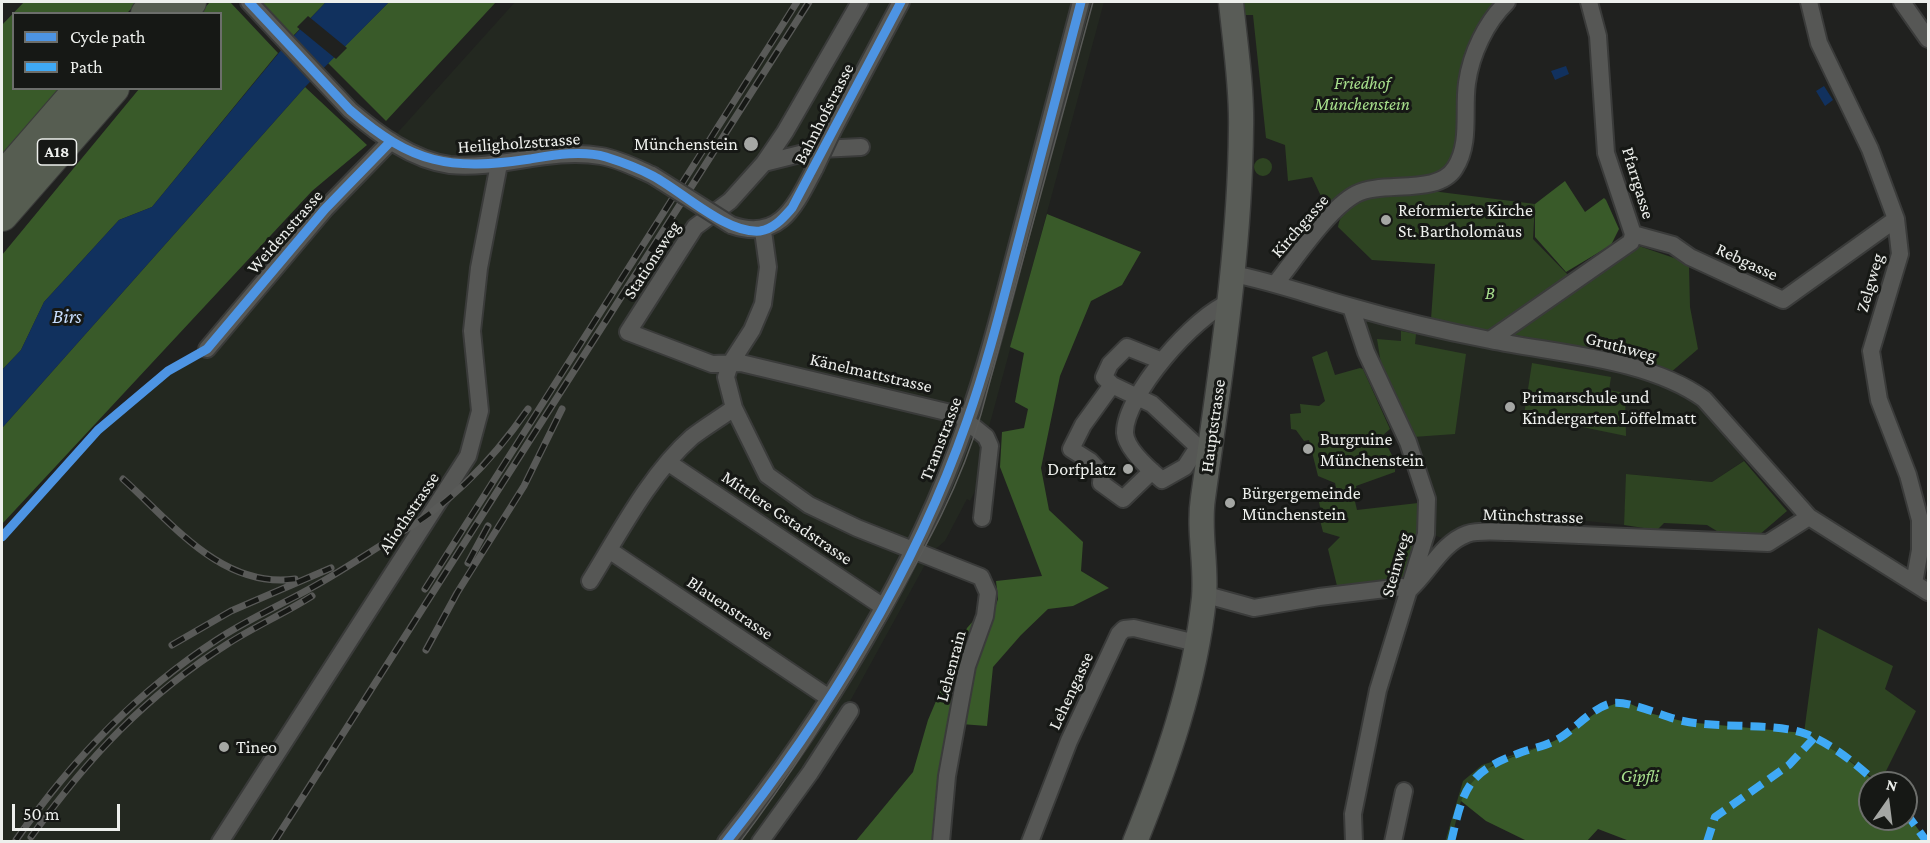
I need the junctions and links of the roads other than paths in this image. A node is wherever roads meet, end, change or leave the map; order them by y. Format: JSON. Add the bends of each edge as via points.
{"nodes":[{"id":1,"x":250,"y":2,"type":"edge"},
{"id":2,"x":860,"y":2,"type":"edge"},
{"id":3,"x":901,"y":2,"type":"edge"},
{"id":4,"x":1081,"y":2,"type":"edge"},
{"id":5,"x":1231,"y":2,"type":"edge"},
{"id":6,"x":1507,"y":2,"type":"edge"},
{"id":7,"x":1589,"y":2,"type":"edge"},
{"id":8,"x":1809,"y":2,"type":"edge"},
{"id":9,"x":1902,"y":2,"type":"edge"},
{"id":10,"x":1929,"y":39,"type":"edge"},
{"id":11,"x":79,"y":90,"type":"edge"},
{"id":12,"x":111,"y":90,"type":"edge"},
{"id":13,"x":391,"y":141,"type":"junction"},
{"id":14,"x":861,"y":147,"type":"dead end"},
{"id":15,"x":764,"y":163,"type":"junction"},
{"id":16,"x":499,"y":164,"type":"junction"},
{"id":17,"x":2,"y":179,"type":"edge"},
{"id":18,"x":2,"y":215,"type":"edge"},
{"id":19,"x":1896,"y":219,"type":"junction"},
{"id":20,"x":763,"y":231,"type":"junction"},
{"id":21,"x":1633,"y":234,"type":"junction"},
{"id":22,"x":1233,"y":274,"type":"junction"},
{"id":23,"x":1276,"y":283,"type":"junction"},
{"id":24,"x":1229,"y":303,"type":"junction"},
{"id":25,"x":1351,"y":307,"type":"junction"},
{"id":26,"x":1490,"y":340,"type":"junction"},
{"id":27,"x":207,"y":349,"type":"dead end"},
{"id":28,"x":1162,"y":361,"type":"junction"},
{"id":29,"x":730,"y":364,"type":"junction"},
{"id":30,"x":1112,"y":386,"type":"junction"},
{"id":31,"x":1136,"y":397,"type":"junction"},
{"id":32,"x":734,"y":408,"type":"junction"},
{"id":33,"x":967,"y":422,"type":"junction"},
{"id":34,"x":1204,"y":450,"type":"junction"},
{"id":35,"x":669,"y":463,"type":"junction"},
{"id":36,"x":1152,"y":471,"type":"junction"},
{"id":37,"x":1809,"y":517,"type":"junction"},
{"id":38,"x":982,"y":519,"type":"dead end"},
{"id":39,"x":912,"y":549,"type":"junction"},
{"id":40,"x":609,"y":550,"type":"junction"},
{"id":41,"x":590,"y":581,"type":"dead end"},
{"id":42,"x":1921,"y":588,"type":"edge"},
{"id":43,"x":1410,"y":589,"type":"junction"},
{"id":44,"x":1204,"y":600,"type":"junction"},
{"id":45,"x":882,"y":606,"type":"junction"},
{"id":46,"x":1196,"y":642,"type":"junction"},
{"id":47,"x":829,"y":698,"type":"junction"},
{"id":48,"x":849,"y":711,"type":"dead end"},
{"id":49,"x":1404,"y":791,"type":"dead end"},
{"id":50,"x":220,"y":842,"type":"edge"},
{"id":51,"x":726,"y":842,"type":"edge"},
{"id":52,"x":760,"y":842,"type":"edge"},
{"id":53,"x":941,"y":842,"type":"edge"},
{"id":54,"x":1030,"y":842,"type":"edge"},
{"id":55,"x":1135,"y":842,"type":"edge"},
{"id":56,"x":1354,"y":842,"type":"edge"},
{"id":57,"x":1393,"y":842,"type":"edge"}],
"edges":[{"from":1,"to":13,"type":"street","name":"Heiligholzstrasse","via":[[350,110]]},
{"from":2,"to":15,"type":"street","name":"Stationsweg"},
{"from":3,"to":20,"type":"street","name":"Bahnhofstrasse","bridge":true,"via":[[801,195],[779,223]]},
{"from":4,"to":33,"type":"street","name":"Tramstrasse"},
{"from":5,"to":22,"type":"main road","name":"Hauptstrasse","via":[[1241,127]]},
{"from":6,"to":23,"type":"street","name":"Kirchgasse","via":[[1477,48],[1467,81],[1464,150],[1454,170],[1438,182],[1356,194],[1328,218]]},
{"from":7,"to":21,"type":"street","name":"Pfarrgasse","via":[[1598,36],[1606,153]]},
{"from":8,"to":19,"type":"street","name":"Zelgweg","via":[[1818,43],[1870,149]]},
{"from":9,"to":10,"type":"street"},
{"from":11,"to":17,"type":"highway","number":"A18"},
{"from":12,"to":18,"type":"highway","number":"A18"},
{"from":13,"to":16,"type":"street","name":"Heiligholzstrasse","via":[[432,161],[450,165]]},
{"from":13,"to":27,"type":"street","name":"Weidenstrasse","via":[[325,209]]},
{"from":14,"to":15,"type":"street","via":[[820,149]]},
{"from":15,"to":29,"type":"street","name":"Stationsweg","via":[[730,201],[695,228],[628,332],[699,360]]},
{"from":16,"to":20,"type":"street","name":"Heiligholzstrasse","bridge":true,"via":[[575,154],[602,156],[652,175],[731,225]]},
{"from":16,"to":50,"type":"street","name":"Aliothstrasse","via":[[472,331],[480,411],[468,456]]},
{"from":19,"to":21,"type":"street","name":"Rebgasse","via":[[1783,300],[1690,257],[1673,245]]},
{"from":19,"to":42,"type":"street","name":"Zelgweg","via":[[1900,254],[1871,351],[1879,400],[1908,475],[1920,520]]},
{"from":20,"to":29,"type":"street","via":[[768,267],[763,304]]},
{"from":21,"to":26,"type":"street","name":"Pfarrgasse","via":[[1624,249]]},
{"from":22,"to":23,"type":"street","name":"Gruthweg"},
{"from":22,"to":24,"type":"main road","name":"Hauptstrasse"},
{"from":23,"to":25,"type":"street","name":"Gruthweg"},
{"from":24,"to":28,"type":"street","via":[[1214,308]]},
{"from":24,"to":34,"type":"main road","name":"Hauptstrasse"},
{"from":25,"to":26,"type":"street","name":"Gruthweg"},
{"from":25,"to":43,"type":"street","name":"Steinweg","via":[[1428,499],[1426,534]]},
{"from":26,"to":37,"type":"street","name":"Gruthweg","via":[[1599,359],[1684,385],[1704,399]]},
{"from":28,"to":30,"type":"street","via":[[1127,347],[1104,376]]},
{"from":28,"to":31,"type":"street"},
{"from":29,"to":32,"type":"street","name":"Lehenrain","via":[[726,377]]},
{"from":29,"to":33,"type":"street","name":"Känelmattstrasse","via":[[741,363],[950,411]]},
{"from":30,"to":31,"type":"street"},
{"from":30,"to":36,"type":"street","via":[[1083,425],[1071,449],[1090,461],[1102,474],[1101,483],[1123,499]]},
{"from":31,"to":34,"type":"street","via":[[1152,404]]},
{"from":31,"to":36,"type":"street","via":[[1125,431],[1126,440]]},
{"from":32,"to":35,"type":"street","via":[[692,438]]},
{"from":32,"to":39,"type":"street","name":"Lehenrain","via":[[767,475],[777,484],[809,505]]},
{"from":33,"to":38,"type":"street","name":"Känelmattstrasse","via":[[986,437],[990,446]]},
{"from":33,"to":39,"type":"street","name":"Tramstrasse"},
{"from":34,"to":36,"type":"street","via":[[1162,480]]},
{"from":34,"to":44,"type":"main road","name":"Hauptstrasse"},
{"from":35,"to":40,"type":"street"},
{"from":35,"to":45,"type":"street","name":"Mittlere Gstadstrasse"},
{"from":37,"to":42,"type":"street","name":"Gruthweg"},
{"from":37,"to":43,"type":"street","name":"Münchstrasse","via":[[1768,543],[1509,532],[1468,534],[1449,544]]},
{"from":39,"to":45,"type":"street","name":"Tramstrasse"},
{"from":39,"to":53,"type":"street","name":"Lehenrain","via":[[981,577],[988,593],[986,616],[967,666],[947,776]]},
{"from":40,"to":41,"type":"street"},
{"from":40,"to":47,"type":"street","name":"Blauenstrasse"},
{"from":43,"to":44,"type":"street","via":[[1318,597],[1254,608],[1214,597]]},
{"from":43,"to":56,"type":"street","name":"Steinweg","via":[[1378,690],[1353,814]]},
{"from":44,"to":46,"type":"main road","name":"Hauptstrasse"},
{"from":45,"to":47,"type":"street","name":"Tramstrasse"},
{"from":46,"to":54,"type":"street","name":"Lehengasse","via":[[1134,628],[1119,634],[1069,741]]},
{"from":46,"to":55,"type":"main road","name":"Hauptstrasse","via":[[1173,744]]},
{"from":47,"to":51,"type":"street","name":"Tramstrasse"},
{"from":48,"to":52,"type":"street"},
{"from":49,"to":57,"type":"street"}]}
